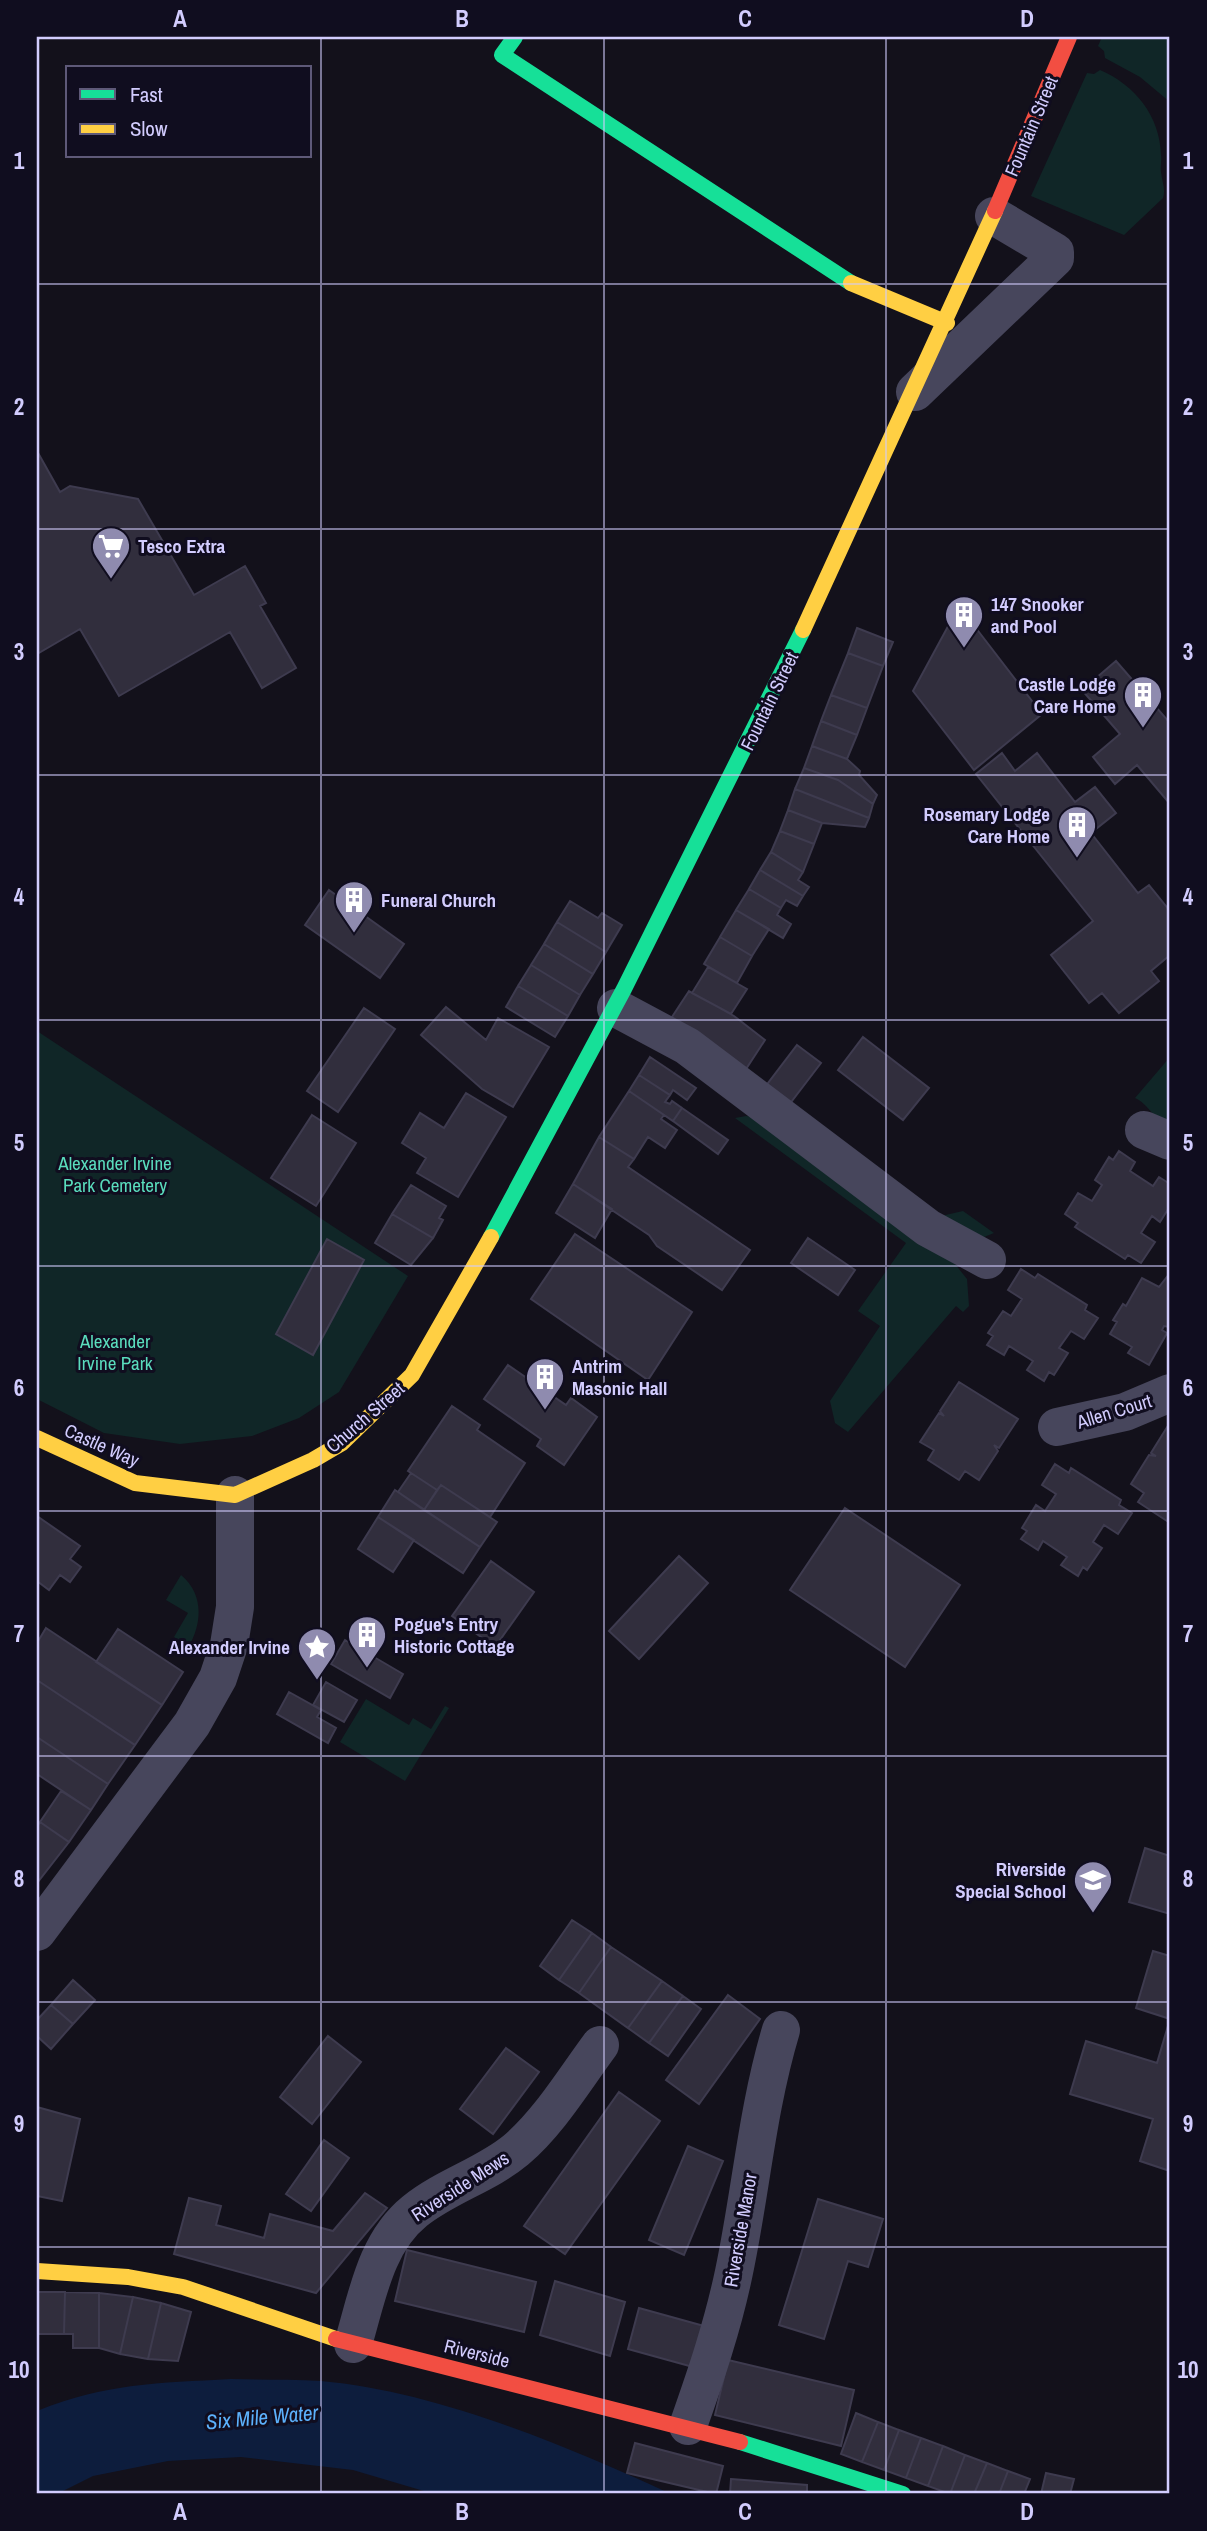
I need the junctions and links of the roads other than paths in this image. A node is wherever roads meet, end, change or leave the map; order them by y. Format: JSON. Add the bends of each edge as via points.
{"nodes":[{"id":1,"x":515,"y":37,"type":"edge"},
{"id":2,"x":1069,"y":37,"type":"edge"},
{"id":3,"x":994,"y":216,"type":"junction"},
{"id":4,"x":947,"y":323,"type":"junction"},
{"id":5,"x":915,"y":392,"type":"junction"},
{"id":6,"x":616,"y":1008,"type":"junction"},
{"id":7,"x":988,"y":1260,"type":"dead end"},
{"id":8,"x":1170,"y":1393,"type":"edge"},
{"id":9,"x":1057,"y":1427,"type":"dead end"},
{"id":10,"x":37,"y":1438,"type":"edge"},
{"id":11,"x":235,"y":1495,"type":"junction"},
{"id":12,"x":37,"y":1932,"type":"edge"},
{"id":13,"x":781,"y":2031,"type":"dead end"},
{"id":14,"x":600,"y":2045,"type":"dead end"},
{"id":15,"x":37,"y":2270,"type":"edge"},
{"id":16,"x":353,"y":2344,"type":"junction"},
{"id":17,"x":688,"y":2426,"type":"junction"},
{"id":18,"x":903,"y":2494,"type":"edge"}],
"edges":[{"from":1,"to":4,"type":"main road","via":[[502,55],[859,288]]},
{"from":2,"to":3,"type":"main road","name":"Fountain Street"},
{"from":3,"to":4,"type":"main road","name":"Fountain Street"},
{"from":3,"to":5,"type":"street","name":"Fountain Street","via":[[1055,252],[1055,258]]},
{"from":4,"to":5,"type":"main road","name":"Fountain Street"},
{"from":5,"to":6,"type":"main road","name":"Fountain Street","via":[[815,607]]},
{"from":6,"to":7,"type":"street","via":[[687,1046],[928,1228]]},
{"from":6,"to":11,"type":"main road","name":"Church Street","via":[[506,1213],[398,1392],[342,1443]]},
{"from":8,"to":9,"type":"street","name":"Allen Court","via":[[1125,1412]]},
{"from":10,"to":11,"type":"main road","name":"Castle Way","via":[[135,1483]]},
{"from":11,"to":12,"type":"street","via":[[235,1607],[218,1678],[192,1724]]},
{"from":13,"to":17,"type":"street","name":"Riverside Manor","via":[[757,2128],[735,2272]]},
{"from":14,"to":16,"type":"street","name":"Riverside Mews","via":[[519,2148],[416,2210],[401,2224],[376,2267]]},
{"from":15,"to":16,"type":"main road","name":"Riverside","via":[[159,2281]]},
{"from":16,"to":17,"type":"main road","name":"Riverside"},
{"from":17,"to":18,"type":"main road","name":"Riverside","via":[[830,2467]]}]}
